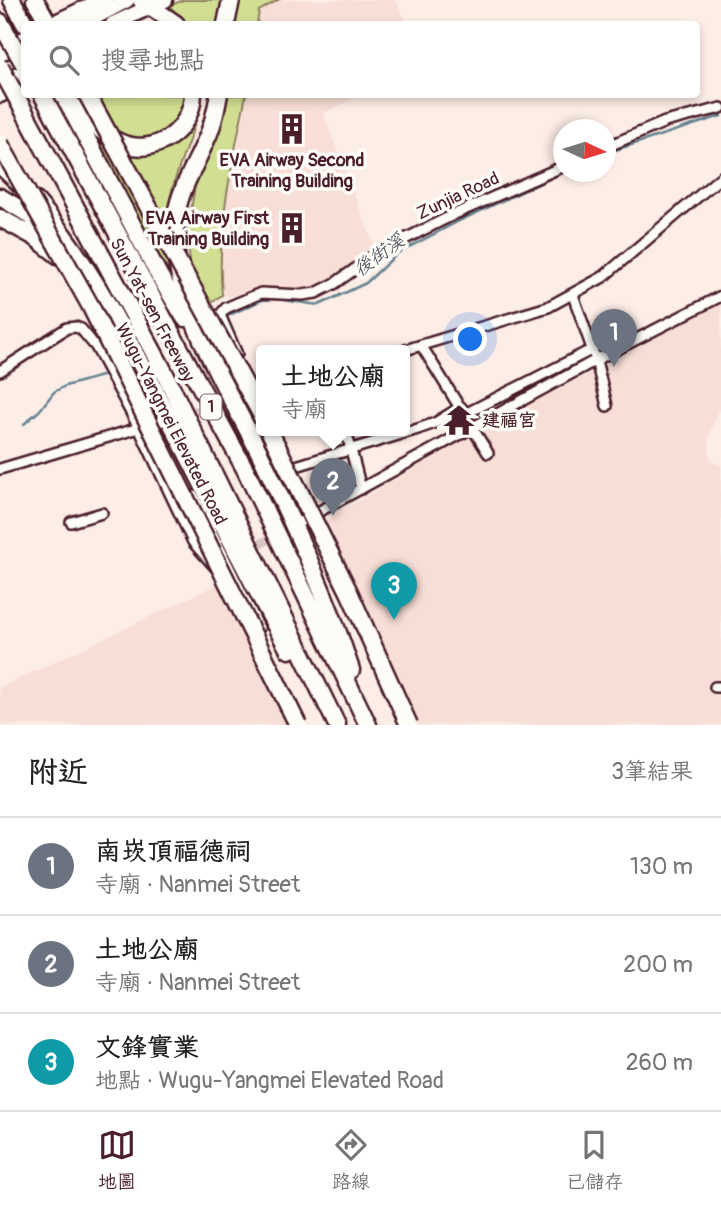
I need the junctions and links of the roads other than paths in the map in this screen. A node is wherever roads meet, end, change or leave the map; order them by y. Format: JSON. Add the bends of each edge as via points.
{"nodes":[{"id":1,"x":12,"y":0,"type":"edge"},
{"id":2,"x":35,"y":0,"type":"edge"},
{"id":3,"x":104,"y":0,"type":"edge"},
{"id":4,"x":111,"y":0,"type":"edge"},
{"id":5,"x":127,"y":0,"type":"edge"},
{"id":6,"x":231,"y":0,"type":"edge"},
{"id":7,"x":153,"y":2,"type":"edge"},
{"id":8,"x":23,"y":21,"type":"edge"},
{"id":9,"x":47,"y":21,"type":"edge"},
{"id":10,"x":60,"y":21,"type":"edge"},
{"id":11,"x":69,"y":21,"type":"edge"},
{"id":12,"x":88,"y":21,"type":"edge"},
{"id":13,"x":118,"y":21,"type":"edge"},
{"id":14,"x":173,"y":21,"type":"edge"},
{"id":15,"x":227,"y":21,"type":"edge"},
{"id":16,"x":0,"y":22,"type":"edge"},
{"id":17,"x":14,"y":58,"type":"edge"},
{"id":18,"x":0,"y":83,"type":"edge"},
{"id":19,"x":0,"y":94,"type":"edge"},
{"id":20,"x":44,"y":98,"type":"edge"},
{"id":21,"x":65,"y":98,"type":"edge"},
{"id":22,"x":72,"y":98,"type":"edge"},
{"id":23,"x":89,"y":98,"type":"edge"},
{"id":24,"x":192,"y":98,"type":"edge"},
{"id":25,"x":208,"y":98,"type":"edge"},
{"id":26,"x":218,"y":98,"type":"edge"},
{"id":27,"x":721,"y":108,"type":"edge"},
{"id":28,"x":616,"y":143,"type":"edge"},
{"id":29,"x":0,"y":144,"type":"edge"},
{"id":30,"x":201,"y":150,"type":"junction"},
{"id":31,"x":0,"y":165,"type":"edge"},
{"id":32,"x":553,"y":171,"type":"edge"},
{"id":33,"x":721,"y":177,"type":"edge"},
{"id":34,"x":0,"y":197,"type":"edge"},
{"id":35,"x":0,"y":218,"type":"edge"},
{"id":36,"x":573,"y":295,"type":"junction"},
{"id":37,"x":721,"y":296,"type":"edge"},
{"id":38,"x":111,"y":309,"type":"junction"},
{"id":39,"x":421,"y":345,"type":"junction"},
{"id":40,"x":207,"y":348,"type":"junction"},
{"id":41,"x":410,"y":348,"type":"edge"},
{"id":42,"x":593,"y":349,"type":"junction"},
{"id":43,"x":596,"y":360,"type":"junction"},
{"id":44,"x":0,"y":371,"type":"edge"},
{"id":45,"x":256,"y":388,"type":"edge"},
{"id":46,"x":256,"y":393,"type":"edge"},
{"id":47,"x":243,"y":397,"type":"tunnel mouth"},
{"id":48,"x":256,"y":405,"type":"edge"},
{"id":49,"x":607,"y":406,"type":"dead end"},
{"id":50,"x":463,"y":410,"type":"junction"},
{"id":51,"x":166,"y":420,"type":"dead end"},
{"id":52,"x":156,"y":423,"type":"junction"},
{"id":53,"x":473,"y":427,"type":"junction"},
{"id":54,"x":139,"y":428,"type":"junction"},
{"id":55,"x":410,"y":431,"type":"edge"},
{"id":56,"x":272,"y":436,"type":"edge"},
{"id":57,"x":348,"y":436,"type":"edge"},
{"id":58,"x":393,"y":436,"type":"edge"},
{"id":59,"x":351,"y":449,"type":"junction"},
{"id":60,"x":488,"y":453,"type":"dead end"},
{"id":61,"x":296,"y":466,"type":"dead end"},
{"id":62,"x":0,"y":469,"type":"edge"},
{"id":63,"x":361,"y":489,"type":"junction"},
{"id":64,"x":103,"y":513,"type":"dead end"},
{"id":65,"x":71,"y":522,"type":"dead end"},
{"id":66,"x":298,"y":523,"type":"tunnel mouth"},
{"id":67,"x":230,"y":560,"type":"junction"},
{"id":68,"x":215,"y":568,"type":"junction"},
{"id":69,"x":239,"y":588,"type":"junction"},
{"id":70,"x":298,"y":725,"type":"edge"},
{"id":71,"x":305,"y":725,"type":"edge"},
{"id":72,"x":335,"y":725,"type":"edge"},
{"id":73,"x":368,"y":725,"type":"edge"},
{"id":74,"x":409,"y":725,"type":"edge"}],
"edges":[{"from":1,"to":8,"type":"highway"},
{"from":2,"to":9,"type":"highway"},
{"from":3,"to":10,"type":"highway"},
{"from":4,"to":11,"type":"main road"},
{"from":5,"to":12,"type":"main road"},
{"from":6,"to":15,"type":"highway"},
{"from":7,"to":13,"type":"main road"},
{"from":7,"to":14,"type":"highway"},
{"from":16,"to":17,"type":"highway","name":"Sun Yat-sen Freeway","number":"1"},
{"from":17,"to":18,"type":"main road"},
{"from":17,"to":19,"type":"highway"},
{"from":17,"to":72,"type":"highway","name":"Sun Yat-sen Freeway","number":"1","bridge":true,"via":[[18,100],[161,366]]},
{"from":20,"to":73,"type":"highway","name":"Sun Yat-sen Freeway","number":"1","via":[[245,468]]},
{"from":21,"to":40,"type":"highway","via":[[160,277]]},
{"from":22,"to":24,"type":"highway","via":[[106,135],[139,147],[160,143],[181,129],[190,116]]},
{"from":23,"to":48,"type":"highway","bridge":true},
{"from":25,"to":30,"type":"highway"},
{"from":26,"to":30,"type":"highway"},
{"from":27,"to":28,"type":"street","via":[[665,122]]},
{"from":29,"to":70,"type":"highway","name":"Wugu-Yangmei Elevated Road","bridge":true,"via":[[96,317]]},
{"from":30,"to":40,"type":"highway","via":[[179,201],[175,250],[191,315]]},
{"from":31,"to":38,"type":"highway","bridge":true,"via":[[52,219]]},
{"from":32,"to":45,"type":"street","name":"Zunjia Road","via":[[379,252],[316,293],[261,293],[226,308],[221,319]]},
{"from":33,"to":36,"type":"street","via":[[603,276]]},
{"from":34,"to":38,"type":"highway","via":[[49,233]]},
{"from":35,"to":38,"type":"highway","via":[[47,245]]},
{"from":36,"to":39,"type":"street","via":[[548,307]]},
{"from":36,"to":42,"type":"street"},
{"from":37,"to":43,"type":"street"},
{"from":38,"to":72,"type":"highway","via":[[256,591]]},
{"from":39,"to":41,"type":"street"},
{"from":39,"to":50,"type":"street"},
{"from":40,"to":73,"type":"highway","via":[[315,579]]},
{"from":42,"to":43,"type":"street"},
{"from":42,"to":50,"type":"street"},
{"from":43,"to":49,"type":"street"},
{"from":43,"to":53,"type":"street"},
{"from":44,"to":54,"type":"street","via":[[71,327],[81,329]]},
{"from":46,"to":47,"type":"street"},
{"from":50,"to":53,"type":"street"},
{"from":50,"to":55,"type":"street"},
{"from":51,"to":52,"type":"street"},
{"from":52,"to":54,"type":"street"},
{"from":52,"to":67,"type":"street"},
{"from":53,"to":60,"type":"street"},
{"from":53,"to":63,"type":"street"},
{"from":54,"to":62,"type":"street"},
{"from":54,"to":68,"type":"street","via":[[193,542]]},
{"from":56,"to":74,"type":"highway","bridge":true},
{"from":57,"to":59,"type":"street"},
{"from":58,"to":59,"type":"street"},
{"from":59,"to":61,"type":"street"},
{"from":59,"to":63,"type":"street"},
{"from":63,"to":66,"type":"street"},
{"from":64,"to":65,"type":"street"},
{"from":67,"to":68,"type":"street"},
{"from":67,"to":69,"type":"street"},
{"from":68,"to":69,"type":"street"},
{"from":69,"to":71,"type":"street"}]}
